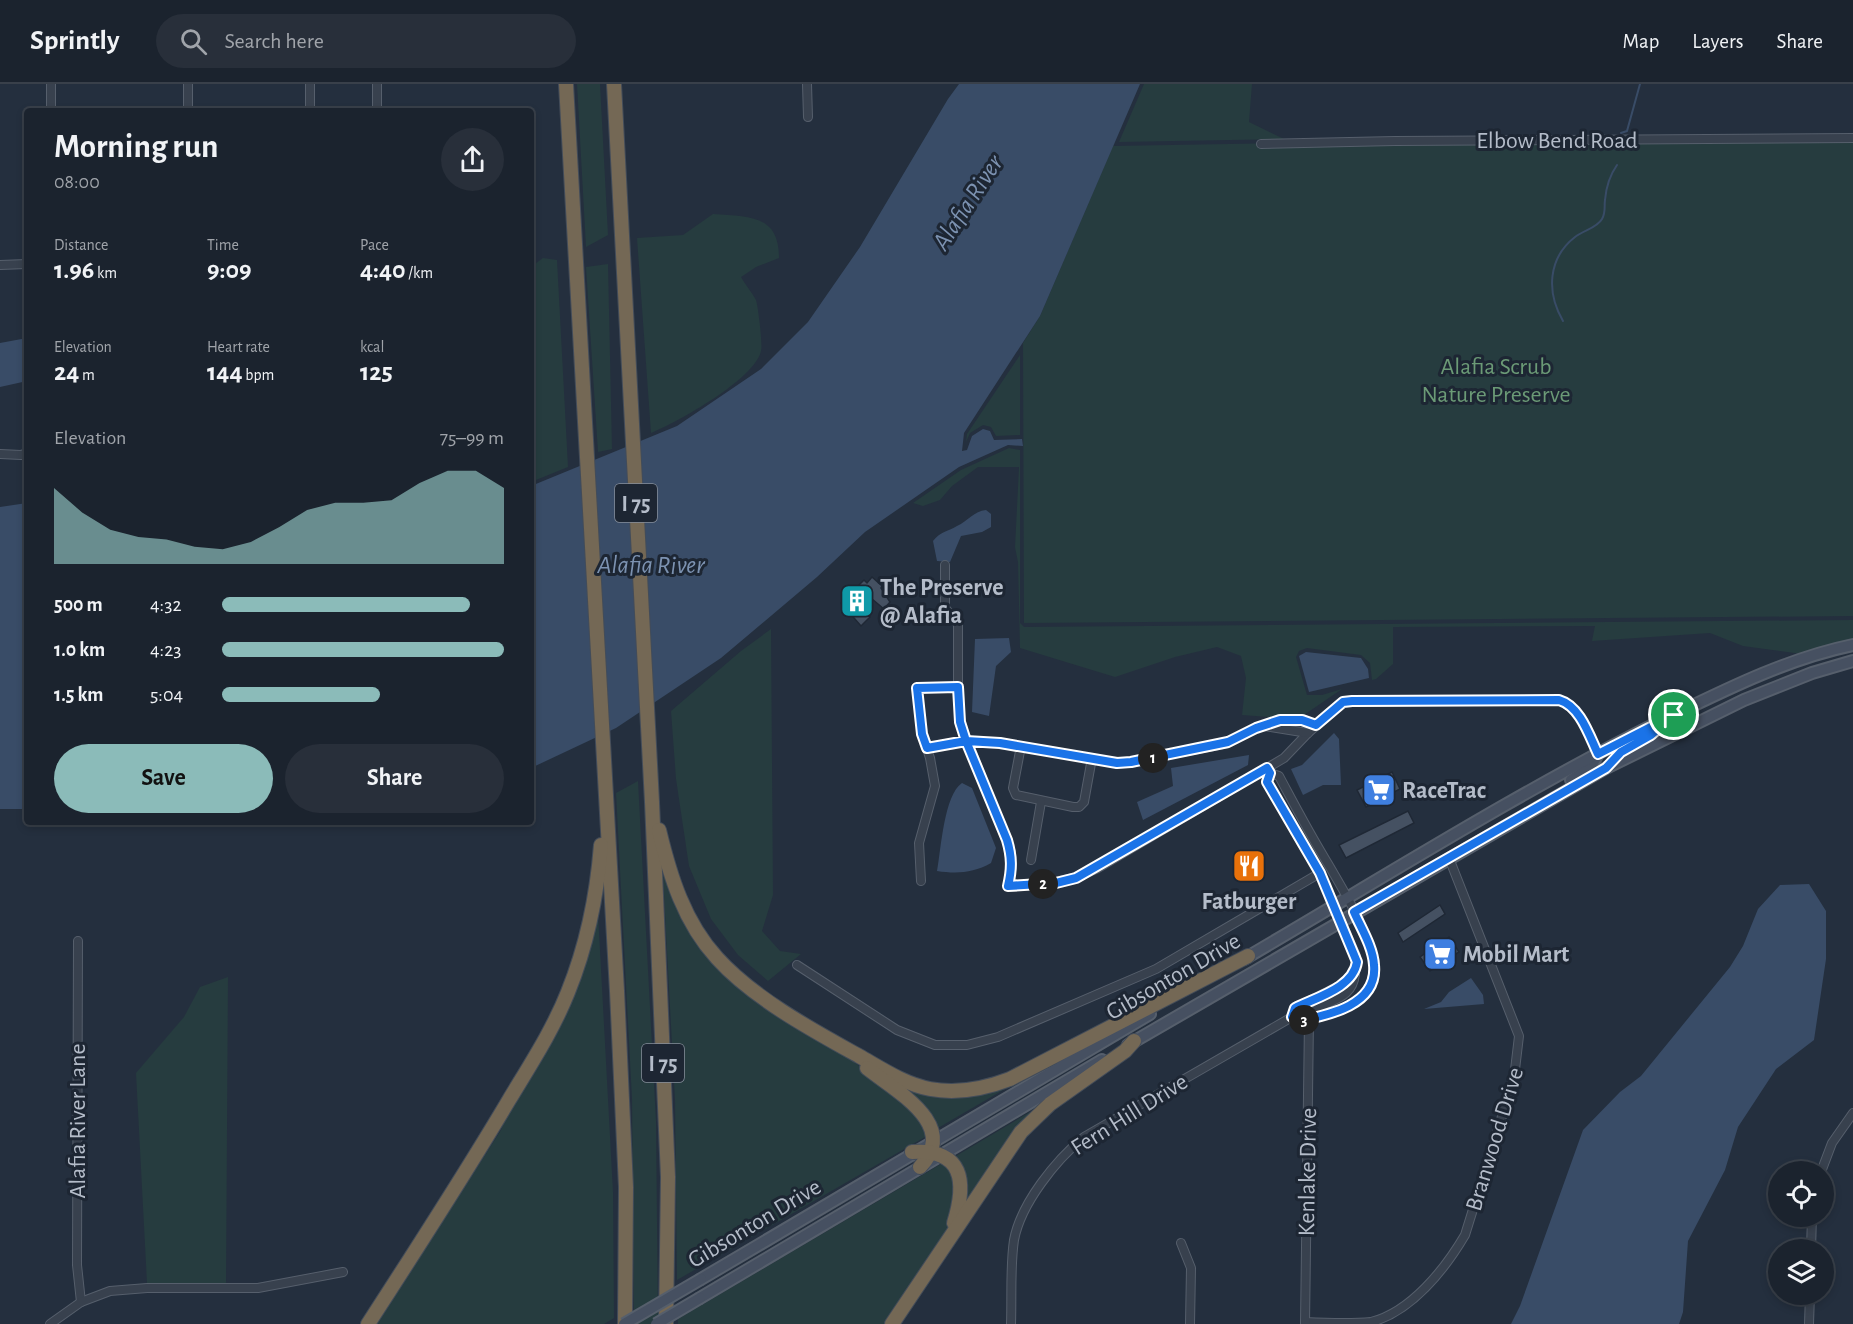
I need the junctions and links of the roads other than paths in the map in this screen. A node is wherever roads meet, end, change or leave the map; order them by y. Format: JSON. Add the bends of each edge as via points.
{"nodes":[{"id":1,"x":51,"y":84,"type":"edge"},
{"id":2,"x":188,"y":84,"type":"edge"},
{"id":3,"x":310,"y":84,"type":"edge"},
{"id":4,"x":377,"y":84,"type":"edge"},
{"id":5,"x":566,"y":84,"type":"edge"},
{"id":6,"x":614,"y":84,"type":"edge"},
{"id":7,"x":807,"y":84,"type":"edge"},
{"id":8,"x":51,"y":108,"type":"edge"},
{"id":9,"x":188,"y":108,"type":"edge"},
{"id":10,"x":310,"y":108,"type":"edge"},
{"id":11,"x":376,"y":108,"type":"edge"},
{"id":12,"x":808,"y":117,"type":"dead end"},
{"id":13,"x":1853,"y":138,"type":"edge"},
{"id":14,"x":1261,"y":144,"type":"dead end"},
{"id":15,"x":0,"y":264,"type":"edge"},
{"id":16,"x":24,"y":264,"type":"edge"},
{"id":17,"x":0,"y":454,"type":"edge"},
{"id":18,"x":24,"y":454,"type":"edge"},
{"id":19,"x":945,"y":565,"type":"dead end"},
{"id":20,"x":1853,"y":645,"type":"edge"},
{"id":21,"x":1853,"y":661,"type":"edge"},
{"id":22,"x":958,"y":687,"type":"junction"},
{"id":23,"x":1674,"y":715,"type":"junction"},
{"id":24,"x":1316,"y":725,"type":"junction"},
{"id":25,"x":1262,"y":726,"type":"junction"},
{"id":26,"x":1308,"y":733,"type":"junction"},
{"id":27,"x":966,"y":741,"type":"junction"},
{"id":28,"x":1021,"y":746,"type":"junction"},
{"id":29,"x":927,"y":748,"type":"junction"},
{"id":30,"x":1598,"y":754,"type":"junction"},
{"id":31,"x":1092,"y":758,"type":"junction"},
{"id":32,"x":1606,"y":768,"type":"junction"},
{"id":33,"x":1269,"y":771,"type":"junction"},
{"id":34,"x":652,"y":802,"type":"junction"},
{"id":35,"x":1041,"y":802,"type":"junction"},
{"id":36,"x":606,"y":806,"type":"junction"},
{"id":37,"x":1519,"y":817,"type":"junction"},
{"id":38,"x":1449,"y":858,"type":"junction"},
{"id":39,"x":1031,"y":860,"type":"dead end"},
{"id":40,"x":1320,"y":873,"type":"junction"},
{"id":41,"x":921,"y":881,"type":"dead end"},
{"id":42,"x":1347,"y":898,"type":"junction"},
{"id":43,"x":1333,"y":904,"type":"junction"},
{"id":44,"x":1354,"y":912,"type":"junction"},
{"id":45,"x":1339,"y":921,"type":"junction"},
{"id":46,"x":78,"y":941,"type":"dead end"},
{"id":47,"x":1248,"y":956,"type":"junction"},
{"id":48,"x":797,"y":965,"type":"dead end"},
{"id":49,"x":1355,"y":974,"type":"junction"},
{"id":50,"x":1292,"y":1017,"type":"junction"},
{"id":51,"x":1309,"y":1019,"type":"junction"},
{"id":52,"x":832,"y":1041,"type":"junction"},
{"id":53,"x":1134,"y":1041,"type":"junction"},
{"id":54,"x":1853,"y":1113,"type":"edge"},
{"id":55,"x":935,"y":1149,"type":"junction"},
{"id":56,"x":912,"y":1152,"type":"joint"},
{"id":57,"x":1825,"y":1161,"type":"edge"},
{"id":58,"x":920,"y":1167,"type":"joint"},
{"id":59,"x":951,"y":1233,"type":"junction"},
{"id":60,"x":1181,"y":1243,"type":"dead end"},
{"id":61,"x":343,"y":1272,"type":"dead end"},
{"id":62,"x":81,"y":1302,"type":"junction"},
{"id":63,"x":1810,"y":1305,"type":"edge"},
{"id":64,"x":1305,"y":1323,"type":"edge"},
{"id":65,"x":50,"y":1324,"type":"edge"},
{"id":66,"x":368,"y":1324,"type":"edge"},
{"id":67,"x":624,"y":1324,"type":"edge"},
{"id":68,"x":656,"y":1324,"type":"edge"},
{"id":69,"x":666,"y":1324,"type":"edge"},
{"id":70,"x":892,"y":1324,"type":"edge"},
{"id":71,"x":1011,"y":1324,"type":"edge"},
{"id":72,"x":1190,"y":1324,"type":"edge"},
{"id":73,"x":1809,"y":1324,"type":"edge"}],
"edges":[{"from":1,"to":8,"type":"street"},
{"from":2,"to":9,"type":"street"},
{"from":3,"to":10,"type":"street"},
{"from":4,"to":11,"type":"street"},
{"from":5,"to":36,"type":"highway","number":"I 75"},
{"from":6,"to":34,"type":"highway","number":"I 75"},
{"from":7,"to":12,"type":"street"},
{"from":13,"to":14,"type":"street","name":"Elbow Bend Road"},
{"from":15,"to":16,"type":"street"},
{"from":17,"to":18,"type":"street"},
{"from":19,"to":22,"type":"street","via":[[945,608],[958,624]]},
{"from":20,"to":23,"type":"main road","name":"Gibsonton Drive","via":[[1787,664]]},
{"from":21,"to":32,"type":"main road","name":"Gibsonton Drive","via":[[1744,700]]},
{"from":22,"to":27,"type":"street","via":[[960,722]]},
{"from":22,"to":29,"type":"street","via":[[917,688]]},
{"from":23,"to":30,"type":"main road","name":"Gibsonton Drive"},
{"from":23,"to":32,"type":"main road","via":[[1651,735],[1621,752]]},
{"from":24,"to":25,"type":"street","via":[[1302,720],[1280,720]]},
{"from":24,"to":26,"type":"street"},
{"from":24,"to":30,"type":"street","via":[[1343,702],[1352,701],[1559,700],[1575,710]]},
{"from":25,"to":26,"type":"street"},
{"from":25,"to":31,"type":"street","via":[[1228,742],[1144,760],[1117,763]]},
{"from":26,"to":33,"type":"street"},
{"from":27,"to":28,"type":"street"},
{"from":27,"to":29,"type":"street"},
{"from":27,"to":33,"type":"street","via":[[1011,852],[1008,886],[1076,878]]},
{"from":28,"to":31,"type":"street"},
{"from":28,"to":35,"type":"street","via":[[1014,792],[1021,798]]},
{"from":29,"to":41,"type":"street","via":[[935,786],[919,843]]},
{"from":30,"to":37,"type":"main road","via":[[1590,768]]},
{"from":30,"to":42,"type":"main road","name":"Gibsonton Drive"},
{"from":31,"to":35,"type":"street","via":[[1081,806]]},
{"from":32,"to":37,"type":"main road","name":"Gibsonton Drive"},
{"from":33,"to":40,"type":"street","via":[[1267,782]]},
{"from":33,"to":42,"type":"street","via":[[1279,776]]},
{"from":34,"to":52,"type":"highway","via":[[681,903],[716,957],[742,983]]},
{"from":34,"to":69,"type":"highway","number":"I 75","via":[[668,1177]]},
{"from":35,"to":39,"type":"street"},
{"from":36,"to":66,"type":"highway","via":[[598,887],[590,921],[578,964],[555,1020],[482,1145]]},
{"from":36,"to":67,"type":"highway","number":"I 75","via":[[626,1187]]},
{"from":37,"to":38,"type":"main road","name":"Gibsonton Drive"},
{"from":38,"to":44,"type":"main road","name":"Gibsonton Drive"},
{"from":38,"to":64,"type":"street","name":"Branwood Drive","via":[[1519,1036],[1514,1078],[1464,1235],[1451,1258],[1412,1299],[1389,1316],[1368,1323]]},
{"from":40,"to":43,"type":"street"},
{"from":40,"to":48,"type":"street","name":"Gibsonton Drive","via":[[1156,969],[998,1037],[967,1045],[935,1045],[897,1030]]},
{"from":42,"to":43,"type":"main road","name":"Gibsonton Drive"},
{"from":42,"to":44,"type":"street"},
{"from":43,"to":45,"type":"street"},
{"from":43,"to":47,"type":"main road","name":"Gibsonton Drive"},
{"from":44,"to":45,"type":"main road","name":"Gibsonton Drive"},
{"from":44,"to":51,"type":"street","via":[[1374,965],[1368,991],[1354,1004]]},
{"from":45,"to":49,"type":"street","via":[[1356,956]]},
{"from":45,"to":53,"type":"main road","name":"Gibsonton Drive"},
{"from":46,"to":62,"type":"street","name":"Alafia River Lane","via":[[77,1265]]},
{"from":47,"to":52,"type":"highway","via":[[1035,1067],[985,1088],[943,1090],[915,1084]]},
{"from":47,"to":55,"type":"main road","name":"Gibsonton Drive"},
{"from":49,"to":50,"type":"street","name":"Fern Hill Drive","via":[[1347,982],[1295,1008]]},
{"from":49,"to":51,"type":"street","via":[[1347,993],[1313,1012]]},
{"from":50,"to":51,"type":"street","via":[[1299,1021]]},
{"from":50,"to":71,"type":"street","name":"Fern Hill Drive","via":[[1069,1149],[1019,1222],[1012,1257]]},
{"from":51,"to":64,"type":"street","name":"Kenlake Drive"},
{"from":52,"to":55,"type":"highway","via":[[916,1106],[927,1120]]},
{"from":53,"to":55,"type":"main road","name":"Gibsonton Drive"},
{"from":53,"to":59,"type":"highway","via":[[1032,1121]]},
{"from":54,"to":57,"type":"street","via":[[1832,1143]]},
{"from":55,"to":56,"type":"highway"},
{"from":55,"to":58,"type":"highway"},
{"from":55,"to":59,"type":"highway","via":[[952,1163],[959,1181]]},
{"from":56,"to":67,"type":"main road","name":"Gibsonton Drive","bridge":true},
{"from":58,"to":68,"type":"main road","name":"Gibsonton Drive","bridge":true},
{"from":59,"to":70,"type":"highway"},
{"from":60,"to":72,"type":"street","via":[[1191,1268]]},
{"from":61,"to":62,"type":"street","via":[[258,1288],[110,1292]]},
{"from":62,"to":65,"type":"street"},
{"from":63,"to":73,"type":"street"}]}
